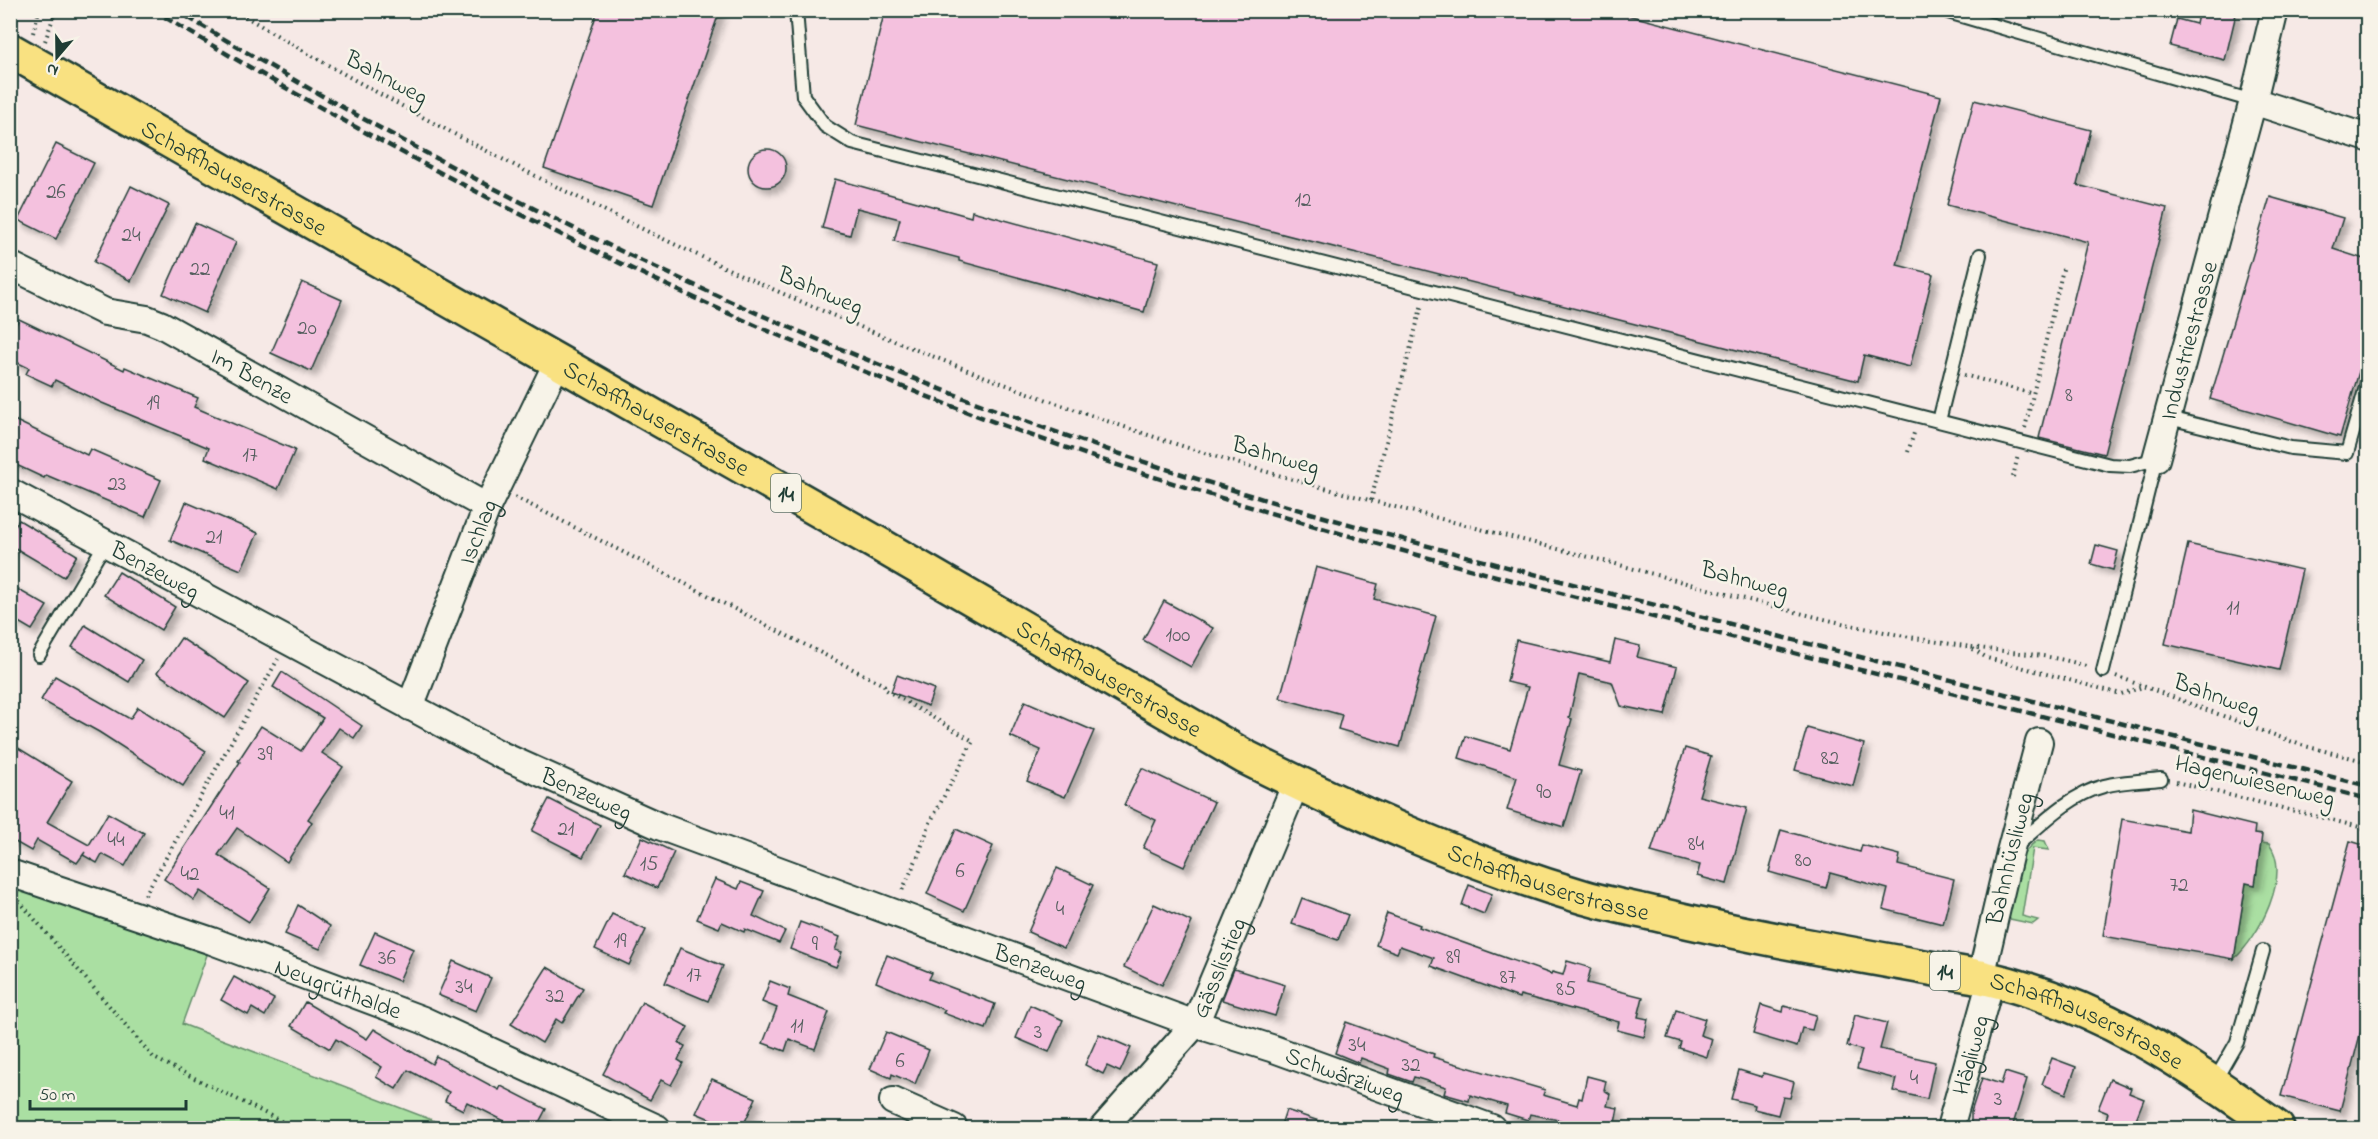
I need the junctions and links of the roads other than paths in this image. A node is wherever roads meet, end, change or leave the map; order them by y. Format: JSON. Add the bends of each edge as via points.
{"nodes":[{"id":1,"x":796,"y":10,"type":"edge"},
{"id":2,"x":2275,"y":10,"type":"edge"},
{"id":3,"x":1948,"y":12,"type":"dead end"},
{"id":4,"x":22,"y":42,"type":"edge"},
{"id":5,"x":2253,"y":101,"type":"junction"},
{"id":6,"x":2367,"y":138,"type":"edge"},
{"id":7,"x":1980,"y":255,"type":"dead end"},
{"id":8,"x":10,"y":265,"type":"edge"},
{"id":9,"x":557,"y":363,"type":"junction"},
{"id":10,"x":2367,"y":380,"type":"edge"},
{"id":11,"x":2169,"y":418,"type":"junction"},
{"id":12,"x":1939,"y":421,"type":"junction"},
{"id":13,"x":2156,"y":459,"type":"junction"},
{"id":14,"x":10,"y":492,"type":"edge"},
{"id":15,"x":492,"y":497,"type":"junction"},
{"id":16,"x":106,"y":542,"type":"junction"},
{"id":17,"x":39,"y":655,"type":"dead end"},
{"id":18,"x":2103,"y":671,"type":"road end"},
{"id":19,"x":410,"y":707,"type":"junction"},
{"id":20,"x":2039,"y":742,"type":"dead end"},
{"id":21,"x":2161,"y":779,"type":"road end"},
{"id":22,"x":1296,"y":783,"type":"junction"},
{"id":23,"x":2010,"y":852,"type":"junction"},
{"id":24,"x":10,"y":873,"type":"edge"},
{"id":25,"x":2263,"y":951,"type":"dead end"},
{"id":26,"x":1986,"y":978,"type":"junction"},
{"id":27,"x":1196,"y":1024,"type":"junction"},
{"id":28,"x":2214,"y":1083,"type":"junction"},
{"id":29,"x":893,"y":1101,"type":"dead end"},
{"id":30,"x":657,"y":1128,"type":"edge"},
{"id":31,"x":954,"y":1128,"type":"edge"},
{"id":32,"x":1102,"y":1128,"type":"edge"},
{"id":33,"x":1492,"y":1128,"type":"edge"},
{"id":34,"x":1950,"y":1128,"type":"edge"},
{"id":35,"x":2277,"y":1128,"type":"edge"}],
"edges":[{"from":1,"to":12,"type":"lane","via":[[804,96],[825,126],[852,143]]},
{"from":2,"to":5,"type":"street","name":"Industriestrasse"},
{"from":3,"to":5,"type":"lane"},
{"from":4,"to":9,"type":"main road","name":"Schaffhauserstrasse","number":"14"},
{"from":5,"to":6,"type":"street"},
{"from":5,"to":11,"type":"street","name":"Industriestrasse"},
{"from":7,"to":12,"type":"lane"},
{"from":8,"to":15,"type":"street","name":"Im Benze","via":[[105,312],[162,325]]},
{"from":9,"to":15,"type":"street","name":"Ischlag"},
{"from":9,"to":22,"type":"main road","name":"Schaffhauserstrasse","number":"14"},
{"from":10,"to":11,"type":"lane","via":[[2347,453],[2291,448]]},
{"from":11,"to":13,"type":"street","name":"Industriestrasse"},
{"from":12,"to":13,"type":"lane","via":[[2110,465],[2130,466]]},
{"from":13,"to":18,"type":"lane","name":"Industriestrasse"},
{"from":14,"to":16,"type":"street","name":"Benzeweg"},
{"from":15,"to":19,"type":"street","name":"Ischlag"},
{"from":16,"to":17,"type":"lane"},
{"from":16,"to":19,"type":"street","name":"Benzeweg"},
{"from":19,"to":27,"type":"street","name":"Benzeweg","via":[[501,755],[659,826]]},
{"from":20,"to":23,"type":"street","name":"Bahnhüsliweg"},
{"from":21,"to":23,"type":"lane","name":"Hagenwiesenweg","via":[[2111,784],[2091,791],[2071,801]]},
{"from":22,"to":26,"type":"main road","name":"Schaffhauserstrasse","number":"14","via":[[1474,859],[1581,897],[1730,932]]},
{"from":22,"to":27,"type":"street","name":"Gässlistieg"},
{"from":23,"to":26,"type":"street","name":"Bahnhüsliweg"},
{"from":24,"to":30,"type":"street","name":"Neugrüthalde","via":[[212,941],[423,1020]]},
{"from":25,"to":28,"type":"lane","via":[[2237,1042]]},
{"from":26,"to":28,"type":"main road","name":"Schaffhauserstrasse","number":"14","via":[[2057,999],[2109,1020]]},
{"from":26,"to":34,"type":"street","name":"Hägliweg"},
{"from":27,"to":32,"type":"street","name":"Gässlistieg"},
{"from":27,"to":33,"type":"street","name":"Schwärziweg"},
{"from":28,"to":35,"type":"main road","name":"Schaffhauserstrasse","number":"14"},
{"from":29,"to":31,"type":"street"}]}
